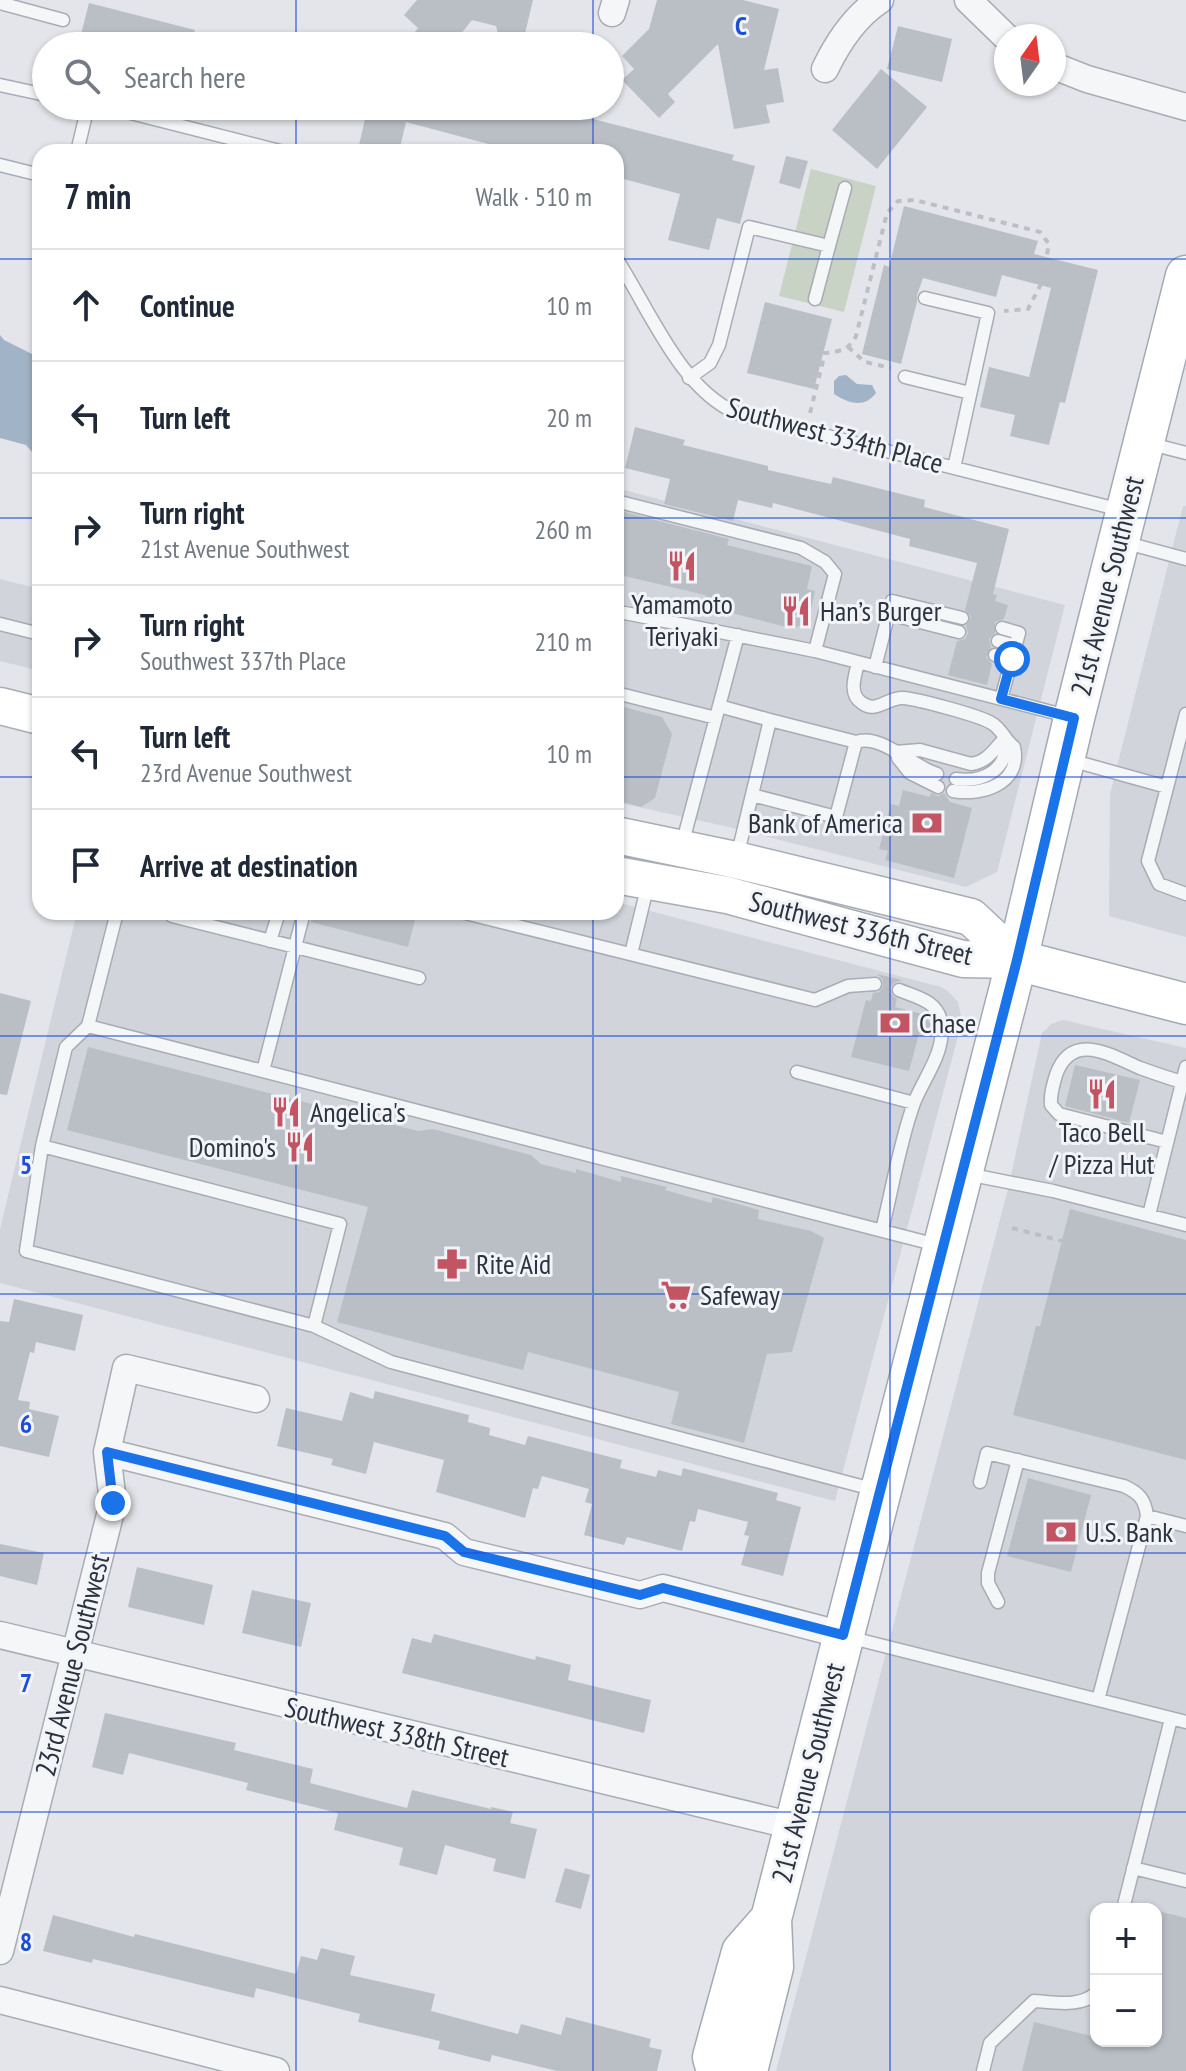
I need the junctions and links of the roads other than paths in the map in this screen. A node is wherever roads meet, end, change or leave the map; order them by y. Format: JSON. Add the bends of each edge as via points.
{"nodes":[{"id":1,"x":880,"y":0,"type":"edge"},
{"id":2,"x":968,"y":0,"type":"edge"},
{"id":3,"x":0,"y":3,"type":"edge"},
{"id":4,"x":63,"y":20,"type":"dead end"},
{"id":5,"x":994,"y":25,"type":"edge"},
{"id":6,"x":825,"y":69,"type":"dead end"},
{"id":7,"x":1066,"y":71,"type":"edge"},
{"id":8,"x":0,"y":85,"type":"edge"},
{"id":9,"x":32,"y":92,"type":"edge"},
{"id":10,"x":1186,"y":107,"type":"edge"},
{"id":11,"x":85,"y":120,"type":"edge"},
{"id":12,"x":158,"y":120,"type":"edge"},
{"id":13,"x":79,"y":144,"type":"edge"},
{"id":14,"x":253,"y":144,"type":"edge"},
{"id":15,"x":0,"y":165,"type":"edge"},
{"id":16,"x":32,"y":173,"type":"edge"},
{"id":17,"x":845,"y":188,"type":"dead end"},
{"id":18,"x":829,"y":246,"type":"junction"},
{"id":19,"x":624,"y":271,"type":"edge"},
{"id":20,"x":1186,"y":276,"type":"edge"},
{"id":21,"x":925,"y":298,"type":"dead end"},
{"id":22,"x":815,"y":299,"type":"dead end"},
{"id":23,"x":1179,"y":332,"type":"edge"},
{"id":24,"x":905,"y":377,"type":"road end"},
{"id":25,"x":689,"y":378,"type":"junction"},
{"id":26,"x":970,"y":393,"type":"junction"},
{"id":27,"x":1144,"y":442,"type":"junction"},
{"id":28,"x":1186,"y":453,"type":"edge"},
{"id":29,"x":954,"y":468,"type":"junction"},
{"id":30,"x":624,"y":503,"type":"edge"},
{"id":31,"x":1122,"y":526,"type":"junction"},
{"id":32,"x":1186,"y":559,"type":"edge"},
{"id":33,"x":624,"y":613,"type":"edge"},
{"id":34,"x":889,"y":614,"type":"junction"},
{"id":35,"x":0,"y":624,"type":"edge"},
{"id":36,"x":32,"y":632,"type":"edge"},
{"id":37,"x":1000,"y":634,"type":"dead end"},
{"id":38,"x":738,"y":635,"type":"junction"},
{"id":39,"x":815,"y":651,"type":"junction"},
{"id":40,"x":995,"y":655,"type":"dead end"},
{"id":41,"x":1012,"y":659,"type":"junction"},
{"id":42,"x":858,"y":663,"type":"junction"},
{"id":43,"x":875,"y":667,"type":"junction"},
{"id":44,"x":624,"y":694,"type":"edge"},
{"id":45,"x":1001,"y":699,"type":"junction"},
{"id":46,"x":0,"y":706,"type":"edge"},
{"id":47,"x":718,"y":712,"type":"junction"},
{"id":48,"x":32,"y":714,"type":"edge"},
{"id":49,"x":1186,"y":714,"type":"edge"},
{"id":50,"x":1074,"y":718,"type":"junction"},
{"id":51,"x":770,"y":720,"type":"junction"},
{"id":52,"x":1004,"y":739,"type":"junction"},
{"id":53,"x":856,"y":742,"type":"junction"},
{"id":54,"x":895,"y":752,"type":"junction"},
{"id":55,"x":1064,"y":759,"type":"junction"},
{"id":56,"x":938,"y":781,"type":"dead end"},
{"id":57,"x":954,"y":785,"type":"dead end"},
{"id":58,"x":1167,"y":787,"type":"junction"},
{"id":59,"x":752,"y":795,"type":"junction"},
{"id":60,"x":624,"y":837,"type":"edge"},
{"id":61,"x":681,"y":848,"type":"junction"},
{"id":62,"x":736,"y":860,"type":"junction"},
{"id":63,"x":633,"y":878,"type":"edge"},
{"id":64,"x":1186,"y":894,"type":"edge"},
{"id":65,"x":115,"y":920,"type":"edge"},
{"id":66,"x":188,"y":920,"type":"edge"},
{"id":67,"x":277,"y":920,"type":"edge"},
{"id":68,"x":302,"y":920,"type":"edge"},
{"id":69,"x":493,"y":920,"type":"edge"},
{"id":70,"x":270,"y":941,"type":"junction"},
{"id":71,"x":295,"y":947,"type":"junction"},
{"id":72,"x":631,"y":954,"type":"junction"},
{"id":73,"x":1017,"y":960,"type":"junction"},
{"id":74,"x":419,"y":978,"type":"dead end"},
{"id":75,"x":875,"y":984,"type":"dead end"},
{"id":76,"x":899,"y":990,"type":"dead end"},
{"id":77,"x":1186,"y":1004,"type":"edge"},
{"id":78,"x":88,"y":1026,"type":"junction"},
{"id":79,"x":1186,"y":1067,"type":"edge"},
{"id":80,"x":263,"y":1071,"type":"junction"},
{"id":81,"x":797,"y":1072,"type":"dead end"},
{"id":82,"x":1182,"y":1082,"type":"junction"},
{"id":83,"x":914,"y":1103,"type":"junction"},
{"id":84,"x":1167,"y":1142,"type":"junction"},
{"id":85,"x":42,"y":1146,"type":"junction"},
{"id":86,"x":963,"y":1173,"type":"junction"},
{"id":87,"x":1149,"y":1215,"type":"junction"},
{"id":88,"x":1186,"y":1225,"type":"edge"},
{"id":89,"x":882,"y":1230,"type":"junction"},
{"id":90,"x":944,"y":1247,"type":"junction"},
{"id":91,"x":314,"y":1326,"type":"junction"},
{"id":92,"x":256,"y":1399,"type":"dead end"},
{"id":93,"x":107,"y":1452,"type":"junction"},
{"id":94,"x":1018,"y":1460,"type":"junction"},
{"id":95,"x":980,"y":1482,"type":"dead end"},
{"id":96,"x":879,"y":1491,"type":"junction"},
{"id":97,"x":1147,"y":1516,"type":"junction"},
{"id":98,"x":1186,"y":1526,"type":"edge"},
{"id":99,"x":998,"y":1602,"type":"dead end"},
{"id":100,"x":0,"y":1635,"type":"edge"},
{"id":101,"x":843,"y":1635,"type":"junction"},
{"id":102,"x":74,"y":1655,"type":"junction"},
{"id":103,"x":1098,"y":1700,"type":"junction"},
{"id":104,"x":1171,"y":1719,"type":"junction"},
{"id":105,"x":1186,"y":1722,"type":"edge"},
{"id":106,"x":794,"y":1826,"type":"junction"},
{"id":107,"x":1133,"y":1868,"type":"junction"},
{"id":108,"x":1186,"y":1881,"type":"edge"},
{"id":109,"x":1124,"y":1903,"type":"edge"},
{"id":110,"x":771,"y":1919,"type":"junction"},
{"id":111,"x":0,"y":1951,"type":"edge"},
{"id":112,"x":1090,"y":1997,"type":"edge"},
{"id":113,"x":0,"y":2000,"type":"edge"},
{"id":114,"x":276,"y":2071,"type":"edge"},
{"id":115,"x":717,"y":2071,"type":"edge"},
{"id":116,"x":747,"y":2071,"type":"edge"},
{"id":117,"x":983,"y":2071,"type":"edge"}],
"edges":[{"from":1,"to":6,"type":"street","via":[[838,43]]},
{"from":2,"to":5,"type":"street"},
{"from":3,"to":4,"type":"lane"},
{"from":7,"to":10,"type":"street"},
{"from":8,"to":9,"type":"lane"},
{"from":11,"to":13,"type":"lane"},
{"from":12,"to":14,"type":"lane"},
{"from":15,"to":16,"type":"lane"},
{"from":17,"to":18,"type":"lane"},
{"from":18,"to":22,"type":"lane"},
{"from":18,"to":25,"type":"lane","via":[[749,227],[715,355]]},
{"from":19,"to":25,"type":"lane","name":"Southwest 334th Place"},
{"from":20,"to":23,"type":"main road","name":"21st Avenue Southwest"},
{"from":21,"to":26,"type":"lane","via":[[988,313]]},
{"from":23,"to":27,"type":"main road","name":"21st Avenue Southwest"},
{"from":24,"to":26,"type":"lane"},
{"from":25,"to":29,"type":"lane","name":"Southwest 334th Place","via":[[736,413]]},
{"from":26,"to":29,"type":"lane"},
{"from":27,"to":28,"type":"lane"},
{"from":27,"to":31,"type":"main road","name":"21st Avenue Southwest"},
{"from":29,"to":31,"type":"lane","name":"Southwest 334th Place"},
{"from":30,"to":39,"type":"lane","via":[[801,548],[825,562],[835,574]]},
{"from":31,"to":32,"type":"lane","name":"Southwest 334th Place"},
{"from":31,"to":50,"type":"main road","name":"21st Avenue Southwest"},
{"from":33,"to":38,"type":"lane"},
{"from":34,"to":34,"type":"lane","via":[[892,601],[961,625]]},
{"from":34,"to":43,"type":"lane"},
{"from":35,"to":36,"type":"lane"},
{"from":37,"to":41,"type":"lane","via":[[1019,633]]},
{"from":38,"to":39,"type":"lane"},
{"from":38,"to":47,"type":"lane"},
{"from":39,"to":42,"type":"lane"},
{"from":40,"to":41,"type":"lane"},
{"from":41,"to":45,"type":"lane"},
{"from":42,"to":43,"type":"lane"},
{"from":42,"to":52,"type":"lane","via":[[853,684],[864,706],[904,698],[983,719]]},
{"from":43,"to":45,"type":"lane"},
{"from":44,"to":47,"type":"lane"},
{"from":45,"to":50,"type":"lane"},
{"from":46,"to":48,"type":"main road"},
{"from":47,"to":51,"type":"lane"},
{"from":47,"to":61,"type":"lane"},
{"from":49,"to":58,"type":"lane"},
{"from":50,"to":55,"type":"main road","name":"21st Avenue Southwest"},
{"from":51,"to":53,"type":"lane"},
{"from":51,"to":59,"type":"lane"},
{"from":52,"to":54,"type":"lane","via":[[985,760],[971,764],[920,750]]},
{"from":52,"to":57,"type":"lane","via":[[1016,749],[1004,780],[976,793]]},
{"from":53,"to":54,"type":"lane","via":[[883,743]]},
{"from":53,"to":59,"type":"lane","via":[[836,817]]},
{"from":54,"to":56,"type":"lane","via":[[910,773]]},
{"from":55,"to":58,"type":"lane"},
{"from":55,"to":73,"type":"main road","name":"21st Avenue Southwest"},
{"from":58,"to":64,"type":"lane","via":[[1148,861],[1159,884]]},
{"from":59,"to":62,"type":"lane"},
{"from":60,"to":61,"type":"main road","name":"Southwest 336th Street"},
{"from":61,"to":62,"type":"main road","name":"Southwest 336th Street"},
{"from":62,"to":73,"type":"main road","name":"Southwest 336th Street","via":[[971,917]]},
{"from":63,"to":72,"type":"lane"},
{"from":63,"to":73,"type":"main road","name":"Southwest 336th Street","via":[[727,895],[963,959]]},
{"from":65,"to":78,"type":"lane"},
{"from":66,"to":70,"type":"lane"},
{"from":67,"to":70,"type":"lane"},
{"from":68,"to":71,"type":"lane"},
{"from":69,"to":72,"type":"lane"},
{"from":70,"to":71,"type":"lane"},
{"from":71,"to":74,"type":"lane"},
{"from":71,"to":80,"type":"lane"},
{"from":72,"to":75,"type":"lane","via":[[815,1000],[848,986]]},
{"from":73,"to":77,"type":"main road"},
{"from":73,"to":86,"type":"main road","name":"21st Avenue Southwest"},
{"from":76,"to":83,"type":"lane","via":[[929,1002],[941,1020],[936,1057]]},
{"from":78,"to":80,"type":"lane"},
{"from":78,"to":85,"type":"lane","via":[[66,1047]]},
{"from":79,"to":82,"type":"lane"},
{"from":80,"to":89,"type":"lane"},
{"from":81,"to":83,"type":"lane"},
{"from":82,"to":84,"type":"lane"},
{"from":82,"to":84,"type":"lane","via":[[1090,1049],[1061,1062],[1052,1087],[1051,1105],[1059,1114]]},
{"from":83,"to":89,"type":"lane"},
{"from":84,"to":87,"type":"lane"},
{"from":85,"to":91,"type":"lane","via":[[26,1251]]},
{"from":85,"to":91,"type":"lane","via":[[340,1224]]},
{"from":86,"to":87,"type":"lane"},
{"from":86,"to":90,"type":"main road","name":"21st Avenue Southwest"},
{"from":87,"to":88,"type":"lane"},
{"from":89,"to":90,"type":"lane"},
{"from":90,"to":96,"type":"main road","name":"21st Avenue Southwest"},
{"from":91,"to":96,"type":"lane","via":[[391,1362]]},
{"from":92,"to":93,"type":"street","name":"23rd Avenue Southwest","via":[[126,1368]]},
{"from":93,"to":101,"type":"street","via":[[445,1536],[464,1552],[640,1595],[663,1588]]},
{"from":93,"to":102,"type":"street","name":"23rd Avenue Southwest","via":[[113,1503]]},
{"from":94,"to":95,"type":"lane","via":[[987,1453]]},
{"from":94,"to":97,"type":"lane","via":[[1124,1486],[1138,1493]]},
{"from":94,"to":99,"type":"lane","via":[[988,1573]]},
{"from":96,"to":101,"type":"main road","name":"21st Avenue Southwest"},
{"from":97,"to":98,"type":"lane"},
{"from":97,"to":103,"type":"lane"},
{"from":100,"to":102,"type":"street","name":"Southwest 338th Street"},
{"from":101,"to":103,"type":"lane"},
{"from":101,"to":106,"type":"main road","name":"21st Avenue Southwest"},
{"from":102,"to":106,"type":"street","name":"Southwest 338th Street"},
{"from":102,"to":111,"type":"street","name":"23rd Avenue Southwest"},
{"from":103,"to":104,"type":"lane"},
{"from":104,"to":105,"type":"lane"},
{"from":104,"to":107,"type":"lane"},
{"from":106,"to":110,"type":"main road","name":"21st Avenue Southwest"},
{"from":107,"to":108,"type":"lane"},
{"from":107,"to":109,"type":"lane"},
{"from":110,"to":115,"type":"main road","name":"21st Avenue Southwest","via":[[742,1952],[713,2057]]},
{"from":110,"to":116,"type":"main road","name":"21st Avenue Southwest","via":[[773,1967]]},
{"from":112,"to":117,"type":"lane","via":[[1070,2003],[1034,2001],[990,2043]]},
{"from":113,"to":114,"type":"street"}]}
